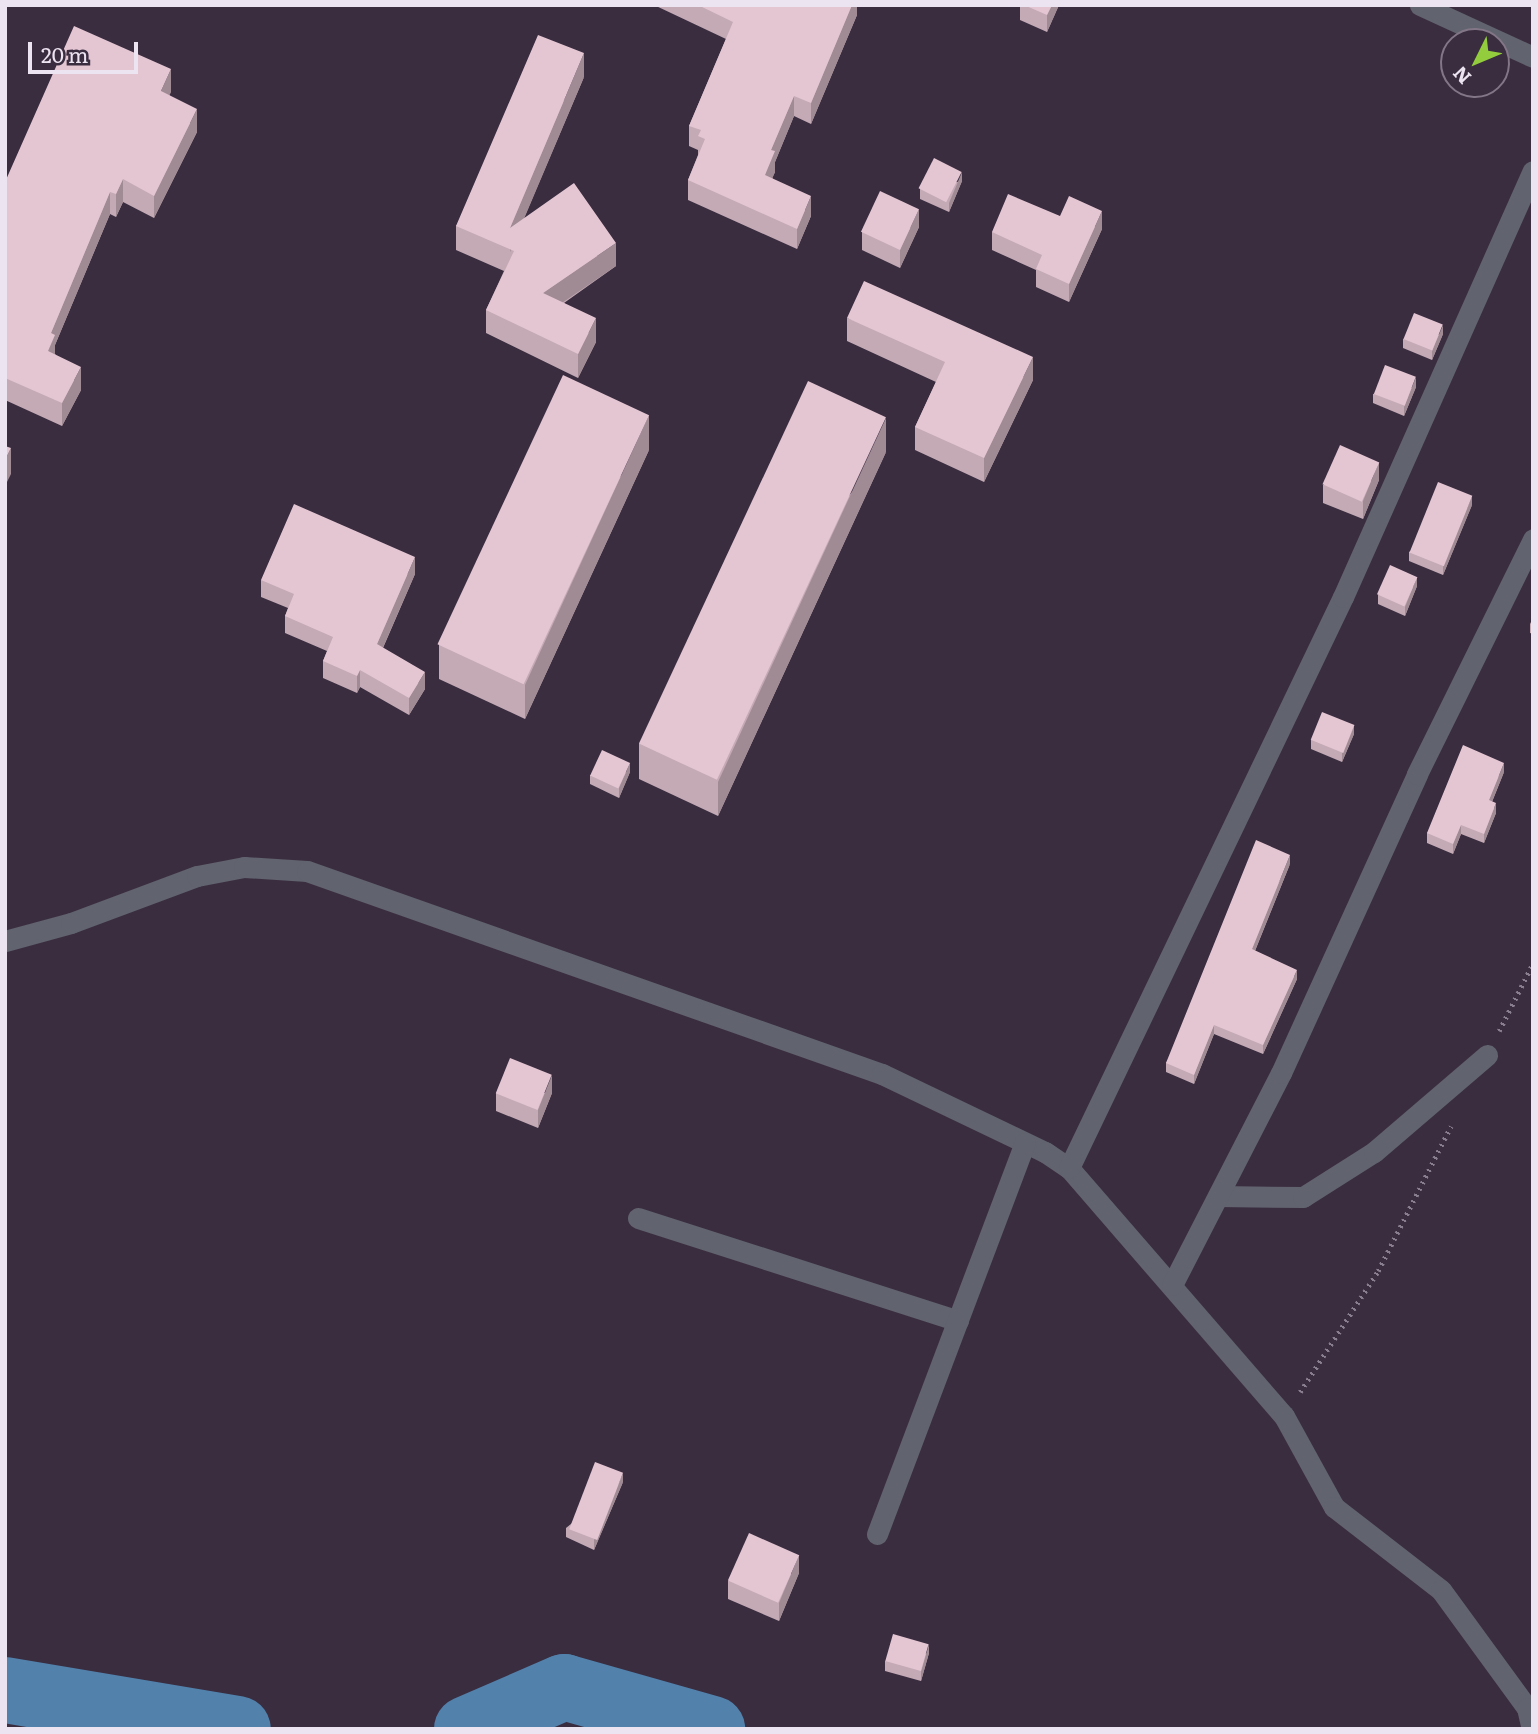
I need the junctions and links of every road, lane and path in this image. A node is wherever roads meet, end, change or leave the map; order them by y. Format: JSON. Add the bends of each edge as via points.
{"nodes":[{"id":1,"x":1420,"y":5,"type":"edge"},
{"id":2,"x":1533,"y":57,"type":"edge"},
{"id":3,"x":1533,"y":170,"type":"edge"},
{"id":4,"x":1533,"y":539,"type":"edge"},
{"id":5,"x":5,"y":941,"type":"edge"},
{"id":6,"x":1533,"y":963,"type":"edge"},
{"id":7,"x":1487,"y":1055,"type":"joint"},
{"id":8,"x":1457,"y":1115,"type":"dead end"},
{"id":9,"x":1025,"y":1143,"type":"junction"},
{"id":10,"x":1069,"y":1168,"type":"junction"},
{"id":11,"x":1217,"y":1196,"type":"junction"},
{"id":12,"x":638,"y":1218,"type":"dead end"},
{"id":13,"x":1171,"y":1285,"type":"junction"},
{"id":14,"x":958,"y":1321,"type":"junction"},
{"id":15,"x":1284,"y":1416,"type":"junction"},
{"id":16,"x":877,"y":1534,"type":"dead end"},
{"id":17,"x":1532,"y":1729,"type":"edge"}],
"edges":[{"from":1,"to":2,"type":"street"},
{"from":3,"to":10,"type":"street","via":[[1343,597]]},
{"from":4,"to":11,"type":"street","via":[[1417,774],[1281,1073]]},
{"from":5,"to":9,"type":"street","via":[[71,923],[197,876],[244,867],[307,871],[881,1074]]},
{"from":6,"to":7,"type":"path"},
{"from":7,"to":11,"type":"street","via":[[1374,1152],[1303,1197]]},
{"from":8,"to":15,"type":"path","via":[[1378,1271]]},
{"from":9,"to":10,"type":"street"},
{"from":9,"to":14,"type":"street"},
{"from":10,"to":13,"type":"street"},
{"from":11,"to":13,"type":"street"},
{"from":12,"to":14,"type":"street"},
{"from":13,"to":15,"type":"street"},
{"from":14,"to":16,"type":"street"},
{"from":15,"to":17,"type":"street","via":[[1334,1507],[1441,1590],[1527,1708]]}]}
